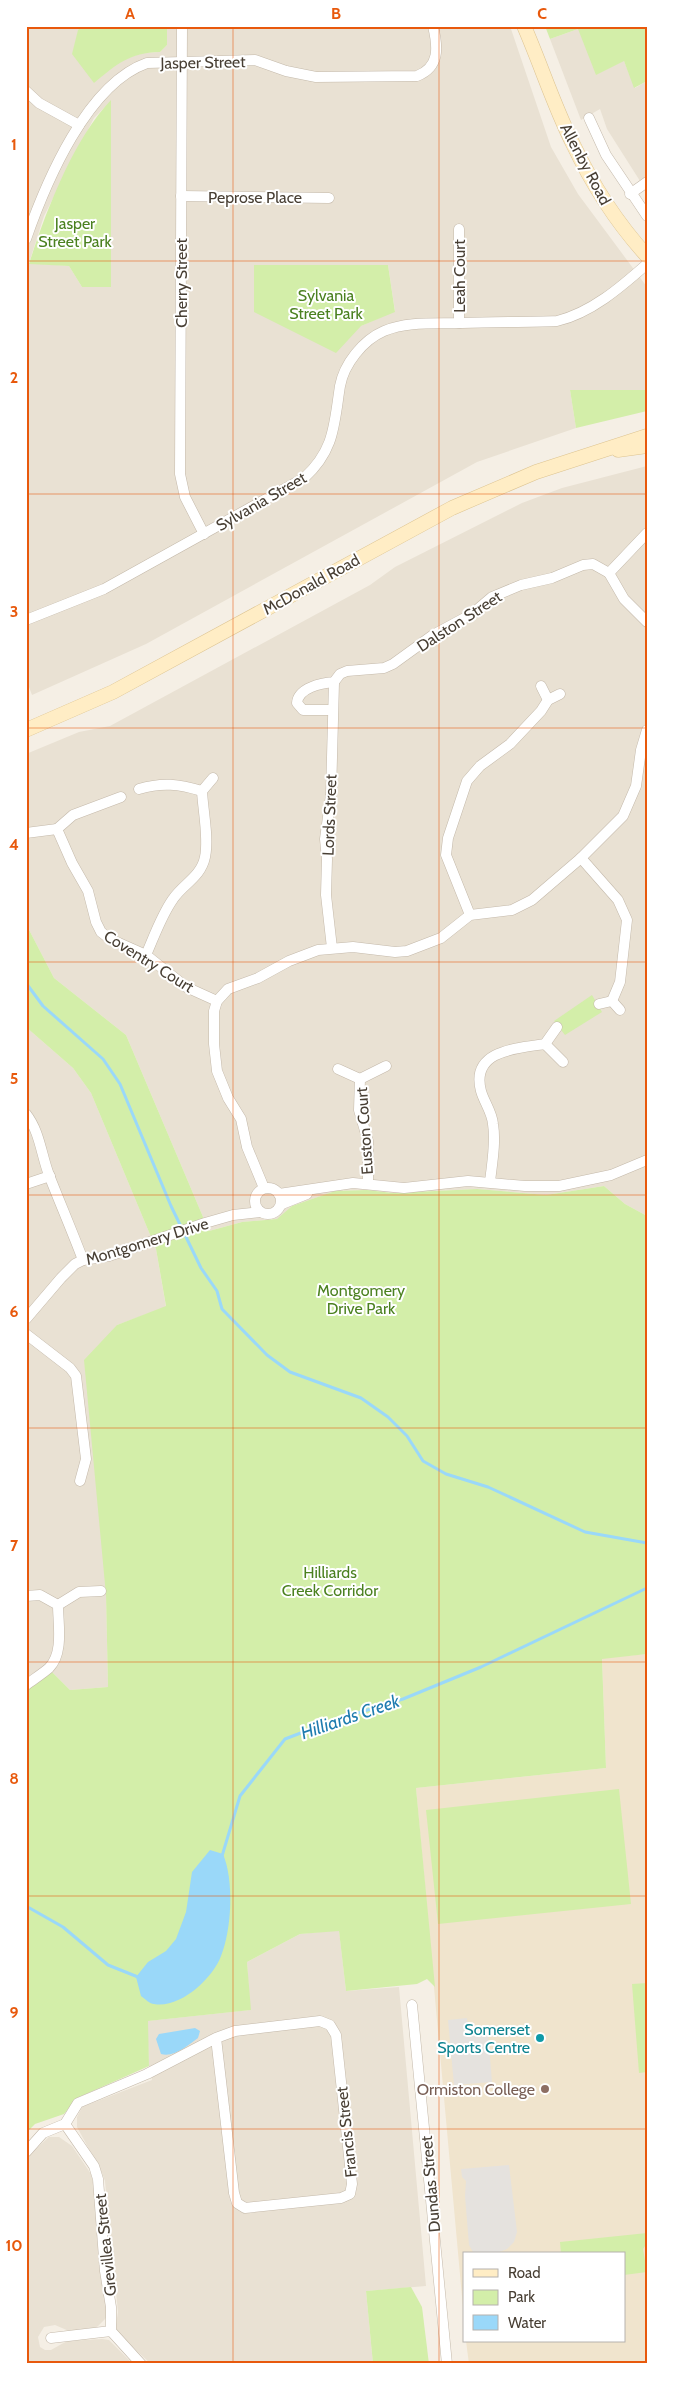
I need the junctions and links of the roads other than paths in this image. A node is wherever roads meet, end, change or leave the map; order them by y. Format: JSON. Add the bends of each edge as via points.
{"nodes":[{"id":1,"x":182,"y":26,"type":"edge"},
{"id":2,"x":433,"y":26,"type":"edge"},
{"id":3,"x":524,"y":26,"type":"edge"},
{"id":4,"x":530,"y":26,"type":"edge"},
{"id":5,"x":182,"y":62,"type":"junction"},
{"id":6,"x":540,"y":64,"type":"junction"},
{"id":7,"x":26,"y":91,"type":"edge"},
{"id":8,"x":589,"y":118,"type":"dead end"},
{"id":9,"x":79,"y":125,"type":"junction"},
{"id":10,"x":647,"y":182,"type":"edge"},
{"id":11,"x":630,"y":194,"type":"junction"},
{"id":12,"x":181,"y":196,"type":"junction"},
{"id":13,"x":329,"y":198,"type":"dead end"},
{"id":14,"x":647,"y":216,"type":"edge"},
{"id":15,"x":459,"y":229,"type":"dead end"},
{"id":16,"x":26,"y":239,"type":"edge"},
{"id":17,"x":647,"y":256,"type":"edge"},
{"id":18,"x":647,"y":264,"type":"edge"},
{"id":19,"x":459,"y":323,"type":"junction"},
{"id":20,"x":647,"y":436,"type":"edge"},
{"id":21,"x":647,"y":446,"type":"edge"},
{"id":22,"x":601,"y":451,"type":"junction"},
{"id":23,"x":647,"y":533,"type":"edge"},
{"id":24,"x":204,"y":534,"type":"junction"},
{"id":25,"x":609,"y":572,"type":"junction"},
{"id":26,"x":26,"y":620,"type":"edge"},
{"id":27,"x":647,"y":622,"type":"edge"},
{"id":28,"x":334,"y":682,"type":"junction"},
{"id":29,"x":541,"y":686,"type":"dead end"},
{"id":30,"x":560,"y":694,"type":"dead end"},
{"id":31,"x":548,"y":700,"type":"junction"},
{"id":32,"x":332,"y":710,"type":"junction"},
{"id":33,"x":26,"y":730,"type":"edge"},
{"id":34,"x":647,"y":730,"type":"edge"},
{"id":35,"x":213,"y":778,"type":"dead end"},
{"id":36,"x":139,"y":789,"type":"dead end"},
{"id":37,"x":202,"y":791,"type":"junction"},
{"id":38,"x":121,"y":797,"type":"dead end"},
{"id":39,"x":57,"y":829,"type":"junction"},
{"id":40,"x":26,"y":833,"type":"edge"},
{"id":41,"x":581,"y":858,"type":"junction"},
{"id":42,"x":470,"y":915,"type":"junction"},
{"id":43,"x":332,"y":948,"type":"junction"},
{"id":44,"x":146,"y":955,"type":"junction"},
{"id":45,"x":217,"y":1001,"type":"junction"},
{"id":46,"x":612,"y":1001,"type":"junction"},
{"id":47,"x":599,"y":1004,"type":"dead end"},
{"id":48,"x":620,"y":1010,"type":"dead end"},
{"id":49,"x":557,"y":1027,"type":"dead end"},
{"id":50,"x":545,"y":1044,"type":"junction"},
{"id":51,"x":563,"y":1062,"type":"dead end"},
{"id":52,"x":386,"y":1066,"type":"dead end"},
{"id":53,"x":338,"y":1069,"type":"dead end"},
{"id":54,"x":360,"y":1079,"type":"junction"},
{"id":55,"x":26,"y":1114,"type":"edge"},
{"id":56,"x":647,"y":1160,"type":"edge"},
{"id":57,"x":50,"y":1176,"type":"junction"},
{"id":58,"x":490,"y":1182,"type":"junction"},
{"id":59,"x":26,"y":1184,"type":"edge"},
{"id":60,"x":368,"y":1184,"type":"junction"},
{"id":61,"x":264,"y":1188,"type":"junction"},
{"id":62,"x":255,"y":1199,"type":"junction"},
{"id":63,"x":280,"y":1199,"type":"junction"},
{"id":64,"x":260,"y":1212,"type":"junction"},
{"id":65,"x":233,"y":1215,"type":"junction"},
{"id":66,"x":83,"y":1260,"type":"junction"},
{"id":67,"x":26,"y":1319,"type":"edge"},
{"id":68,"x":26,"y":1334,"type":"edge"},
{"id":69,"x":80,"y":1481,"type":"dead end"},
{"id":70,"x":101,"y":1591,"type":"dead end"},
{"id":71,"x":26,"y":1596,"type":"edge"},
{"id":72,"x":58,"y":1606,"type":"junction"},
{"id":73,"x":26,"y":1685,"type":"edge"},
{"id":74,"x":412,"y":2005,"type":"dead end"},
{"id":75,"x":216,"y":2038,"type":"junction"},
{"id":76,"x":65,"y":2124,"type":"junction"},
{"id":77,"x":26,"y":2152,"type":"edge"},
{"id":78,"x":111,"y":2332,"type":"junction"},
{"id":79,"x":51,"y":2338,"type":"dead end"},
{"id":80,"x":141,"y":2364,"type":"edge"},
{"id":81,"x":447,"y":2364,"type":"edge"}],
"edges":[{"from":1,"to":5,"type":"street","name":"Cherry Street"},
{"from":2,"to":5,"type":"street","name":"Jasper Street","via":[[438,49],[436,58],[426,73],[417,76],[316,77],[255,60]]},
{"from":3,"to":6,"type":"main road","name":"Allenby Road"},
{"from":4,"to":6,"type":"main road","name":"Allenby Road"},
{"from":5,"to":9,"type":"street","name":"Jasper Street","via":[[147,63],[133,68],[94,102]]},
{"from":5,"to":12,"type":"street","name":"Cherry Street"},
{"from":6,"to":17,"type":"main road","name":"Allenby Road","via":[[584,166],[609,207]]},
{"from":7,"to":9,"type":"street","via":[[39,103]]},
{"from":8,"to":11,"type":"street","name":"Allenby Road","via":[[606,155]]},
{"from":9,"to":16,"type":"street","name":"Jasper Street"},
{"from":10,"to":11,"type":"street"},
{"from":11,"to":14,"type":"street","name":"Allenby Road"},
{"from":12,"to":13,"type":"street","name":"Peprose Place"},
{"from":12,"to":24,"type":"street","name":"Cherry Street","via":[[180,474],[185,497]]},
{"from":15,"to":19,"type":"street","name":"Leah Court"},
{"from":18,"to":19,"type":"street","name":"Sylvania Street","via":[[626,282],[570,318]]},
{"from":19,"to":24,"type":"street","name":"Sylvania Street","via":[[397,327],[368,341],[346,369],[340,383],[334,434],[312,471],[294,485]]},
{"from":20,"to":22,"type":"main road","name":"McDonald Road"},
{"from":21,"to":22,"type":"main road","name":"McDonald Road"},
{"from":22,"to":33,"type":"main road","name":"McDonald Road","via":[[536,472],[452,508],[113,692]]},
{"from":23,"to":25,"type":"street"},
{"from":24,"to":26,"type":"street","name":"Sylvania Street","via":[[104,589]]},
{"from":25,"to":27,"type":"street","via":[[624,599]]},
{"from":25,"to":28,"type":"street","name":"Dalston Street","via":[[593,564],[584,565],[552,578],[521,585],[492,597],[472,614],[433,635],[393,664],[384,668],[347,671]]},
{"from":28,"to":32,"type":"street","name":"Lords Street"},
{"from":28,"to":32,"type":"street","name":"Dalston Street","via":[[302,692],[297,698],[303,710]]},
{"from":29,"to":31,"type":"street"},
{"from":30,"to":31,"type":"street"},
{"from":31,"to":42,"type":"street","via":[[510,744],[473,773],[463,792],[446,855]]},
{"from":32,"to":43,"type":"street","name":"Lords Street","via":[[331,795],[325,839],[326,895]]},
{"from":34,"to":41,"type":"street","via":[[636,786],[626,811]]},
{"from":35,"to":37,"type":"street"},
{"from":36,"to":37,"type":"street","via":[[153,781]]},
{"from":37,"to":44,"type":"street","via":[[205,858],[194,879],[164,913]]},
{"from":38,"to":39,"type":"street","via":[[108,798],[73,815]]},
{"from":39,"to":40,"type":"street"},
{"from":39,"to":44,"type":"street","name":"Coventry Court","via":[[88,891],[101,932]]},
{"from":41,"to":42,"type":"street","via":[[532,900],[512,910]]},
{"from":41,"to":46,"type":"street","via":[[618,900],[627,920],[620,982]]},
{"from":42,"to":43,"type":"street","via":[[441,938],[407,951]]},
{"from":43,"to":45,"type":"street","via":[[288,961],[228,990]]},
{"from":44,"to":45,"type":"street","name":"Coventry Court","via":[[186,987]]},
{"from":45,"to":61,"type":"street","via":[[214,1044],[218,1071],[228,1098],[241,1119],[247,1147]]},
{"from":46,"to":47,"type":"street"},
{"from":46,"to":48,"type":"street"},
{"from":49,"to":50,"type":"street"},
{"from":50,"to":51,"type":"street"},
{"from":50,"to":58,"type":"street","via":[[497,1053],[483,1068],[481,1091],[493,1122],[494,1136]]},
{"from":52,"to":54,"type":"street","name":"Euston Court"},
{"from":53,"to":54,"type":"street","name":"Euston Court"},
{"from":54,"to":60,"type":"street","name":"Euston Court","via":[[359,1110],[368,1142]]},
{"from":55,"to":57,"type":"street","via":[[36,1132]]},
{"from":56,"to":58,"type":"street","via":[[611,1175],[559,1186]]},
{"from":57,"to":59,"type":"street"},
{"from":57,"to":66,"type":"street"},
{"from":58,"to":60,"type":"street","via":[[468,1181],[404,1188]]},
{"from":60,"to":63,"type":"street","via":[[353,1183]]},
{"from":61,"to":62,"type":"street"},
{"from":61,"to":63,"type":"street","via":[[270,1188]]},
{"from":62,"to":64,"type":"street"},
{"from":62,"to":65,"type":"street","name":"Montgomery Drive"},
{"from":63,"to":64,"type":"street","via":[[280,1209],[271,1215]]},
{"from":64,"to":65,"type":"street","name":"Montgomery Drive"},
{"from":65,"to":66,"type":"street","name":"Montgomery Drive","via":[[109,1256]]},
{"from":66,"to":67,"type":"street","name":"Montgomery Drive","via":[[72,1267]]},
{"from":68,"to":69,"type":"street","via":[[76,1376],[86,1459]]},
{"from":70,"to":72,"type":"street","via":[[79,1592]]},
{"from":71,"to":72,"type":"street","via":[[40,1595]]},
{"from":72,"to":73,"type":"street","via":[[55,1660]]},
{"from":74,"to":81,"type":"street","name":"Dundas Street"},
{"from":75,"to":75,"type":"street","name":"Francis Street","via":[[234,2192],[238,2203],[245,2208],[341,2198],[350,2194],[352,2184],[336,2035],[330,2025],[320,2021],[244,2030]]},
{"from":75,"to":76,"type":"street","name":"Francis Street","via":[[147,2074],[78,2104]]},
{"from":76,"to":77,"type":"street","via":[[43,2133]]},
{"from":76,"to":78,"type":"street","name":"Grevillea Street","via":[[94,2166],[98,2179]]},
{"from":78,"to":79,"type":"street"},
{"from":78,"to":80,"type":"street"}]}
